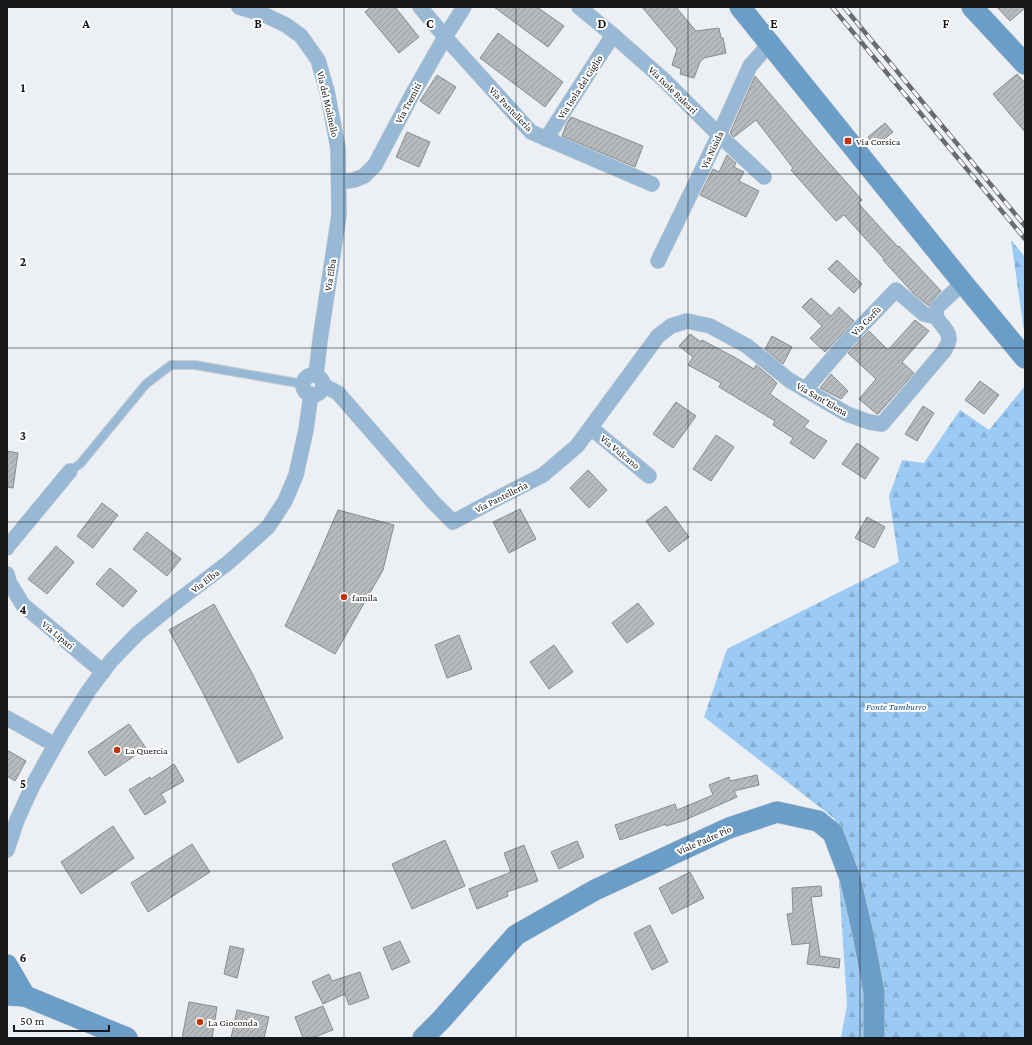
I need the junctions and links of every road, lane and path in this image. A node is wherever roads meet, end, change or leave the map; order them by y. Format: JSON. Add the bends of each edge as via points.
{"nodes":[{"id":1,"x":239,"y":7,"type":"edge"},
{"id":2,"x":420,"y":7,"type":"edge"},
{"id":3,"x":464,"y":7,"type":"edge"},
{"id":4,"x":579,"y":7,"type":"edge"},
{"id":5,"x":740,"y":7,"type":"edge"},
{"id":6,"x":972,"y":7,"type":"edge"},
{"id":7,"x":593,"y":12,"type":"edge"},
{"id":8,"x":613,"y":35,"type":"junction"},
{"id":9,"x":445,"y":37,"type":"junction"},
{"id":10,"x":770,"y":43,"type":"junction"},
{"id":11,"x":1025,"y":64,"type":"edge"},
{"id":12,"x":719,"y":135,"type":"junction"},
{"id":13,"x":546,"y":138,"type":"junction"},
{"id":14,"x":764,"y":177,"type":"dead end"},
{"id":15,"x":339,"y":182,"type":"junction"},
{"id":16,"x":652,"y":184,"type":"dead end"},
{"id":17,"x":340,"y":198,"type":"joint"},
{"id":18,"x":658,"y":261,"type":"dead end"},
{"id":19,"x":963,"y":283,"type":"junction"},
{"id":20,"x":936,"y":317,"type":"junction"},
{"id":21,"x":670,"y":326,"type":"joint"},
{"id":22,"x":1025,"y":358,"type":"edge"},
{"id":23,"x":320,"y":380,"type":"junction"},
{"id":24,"x":307,"y":390,"type":"junction"},
{"id":25,"x":804,"y":390,"type":"junction"},
{"id":26,"x":591,"y":428,"type":"junction"},
{"id":27,"x":70,"y":471,"type":"joint"},
{"id":28,"x":650,"y":476,"type":"dead end"},
{"id":29,"x":7,"y":548,"type":"edge"},
{"id":30,"x":7,"y":574,"type":"edge"},
{"id":31,"x":103,"y":672,"type":"junction"},
{"id":32,"x":7,"y":718,"type":"edge"},
{"id":33,"x":55,"y":745,"type":"junction"},
{"id":34,"x":7,"y":850,"type":"edge"},
{"id":35,"x":7,"y":965,"type":"edge"},
{"id":36,"x":16,"y":996,"type":"edge"},
{"id":37,"x":127,"y":1038,"type":"edge"},
{"id":38,"x":423,"y":1038,"type":"edge"},
{"id":39,"x":874,"y":1038,"type":"edge"}],
"edges":[{"from":1,"to":15,"type":"street","name":"Via del Molinello","via":[[266,15],[286,25],[301,36],[318,60],[338,148]]},
{"from":2,"to":9,"type":"street","name":"Via Pantelleria"},
{"from":3,"to":9,"type":"street","name":"Via Tremiti"},
{"from":4,"to":7,"type":"street","name":"Via Isole Baleari"},
{"from":5,"to":10,"type":"street"},
{"from":6,"to":11,"type":"street"},
{"from":7,"to":8,"type":"street","name":"Via Isole Baleari"},
{"from":8,"to":12,"type":"street","name":"Via Isole Baleari","via":[[664,80]]},
{"from":8,"to":13,"type":"street","name":"Via Isola del Giglio"},
{"from":9,"to":13,"type":"street","name":"Via Pantelleria","via":[[531,132]]},
{"from":9,"to":15,"type":"street","name":"Via Tremiti","via":[[375,165],[364,176]]},
{"from":10,"to":12,"type":"street","name":"Via Nisida","via":[[750,66]]},
{"from":10,"to":19,"type":"street"},
{"from":12,"to":14,"type":"street","name":"Via Isole Baleari"},
{"from":12,"to":18,"type":"street","name":"Via Nisida"},
{"from":13,"to":16,"type":"street","name":"Via Pantelleria"},
{"from":15,"to":17,"type":"street","name":"Via del Molinello"},
{"from":17,"to":23,"type":"street","name":"Via Elba","via":[[320,340]]},
{"from":19,"to":20,"type":"street","via":[[938,306],[935,311]]},
{"from":19,"to":22,"type":"street"},
{"from":20,"to":25,"type":"street","name":"Via Corfù","via":[[924,314],[896,290]]},
{"from":20,"to":25,"type":"street","name":"Via Sant'Elena","via":[[948,332],[948,344],[882,424],[847,414]]},
{"from":21,"to":25,"type":"street","name":"Via Sant'Elena","via":[[687,321],[710,326],[747,346]]},
{"from":21,"to":26,"type":"street","name":"Via Pantelleria","via":[[658,336]]},
{"from":23,"to":24,"type":"street","via":[[320,392],[316,394]]},
{"from":23,"to":26,"type":"street","name":"Via Pantelleria","via":[[338,393],[453,522],[544,475],[577,446]]},
{"from":24,"to":27,"type":"lane","via":[[195,365],[171,365],[146,384],[80,464]]},
{"from":24,"to":31,"type":"street","name":"Via Elba","via":[[306,430],[296,475],[285,501],[268,527],[229,562],[137,634]]},
{"from":26,"to":28,"type":"street","name":"Via Vulcano"},
{"from":27,"to":29,"type":"street"},
{"from":30,"to":31,"type":"street","name":"Via Lipari","via":[[22,605]]},
{"from":31,"to":33,"type":"street","name":"Via Elba"},
{"from":32,"to":33,"type":"street"},
{"from":33,"to":34,"type":"street","name":"Via Elba","via":[[17,820]]},
{"from":35,"to":36,"type":"street"},
{"from":36,"to":37,"type":"street"},
{"from":38,"to":39,"type":"street","name":"Viale Padre Pio","via":[[516,935],[595,890],[729,828],[777,812],[818,821],[833,833],[850,878],[863,934],[874,992]]}]}
